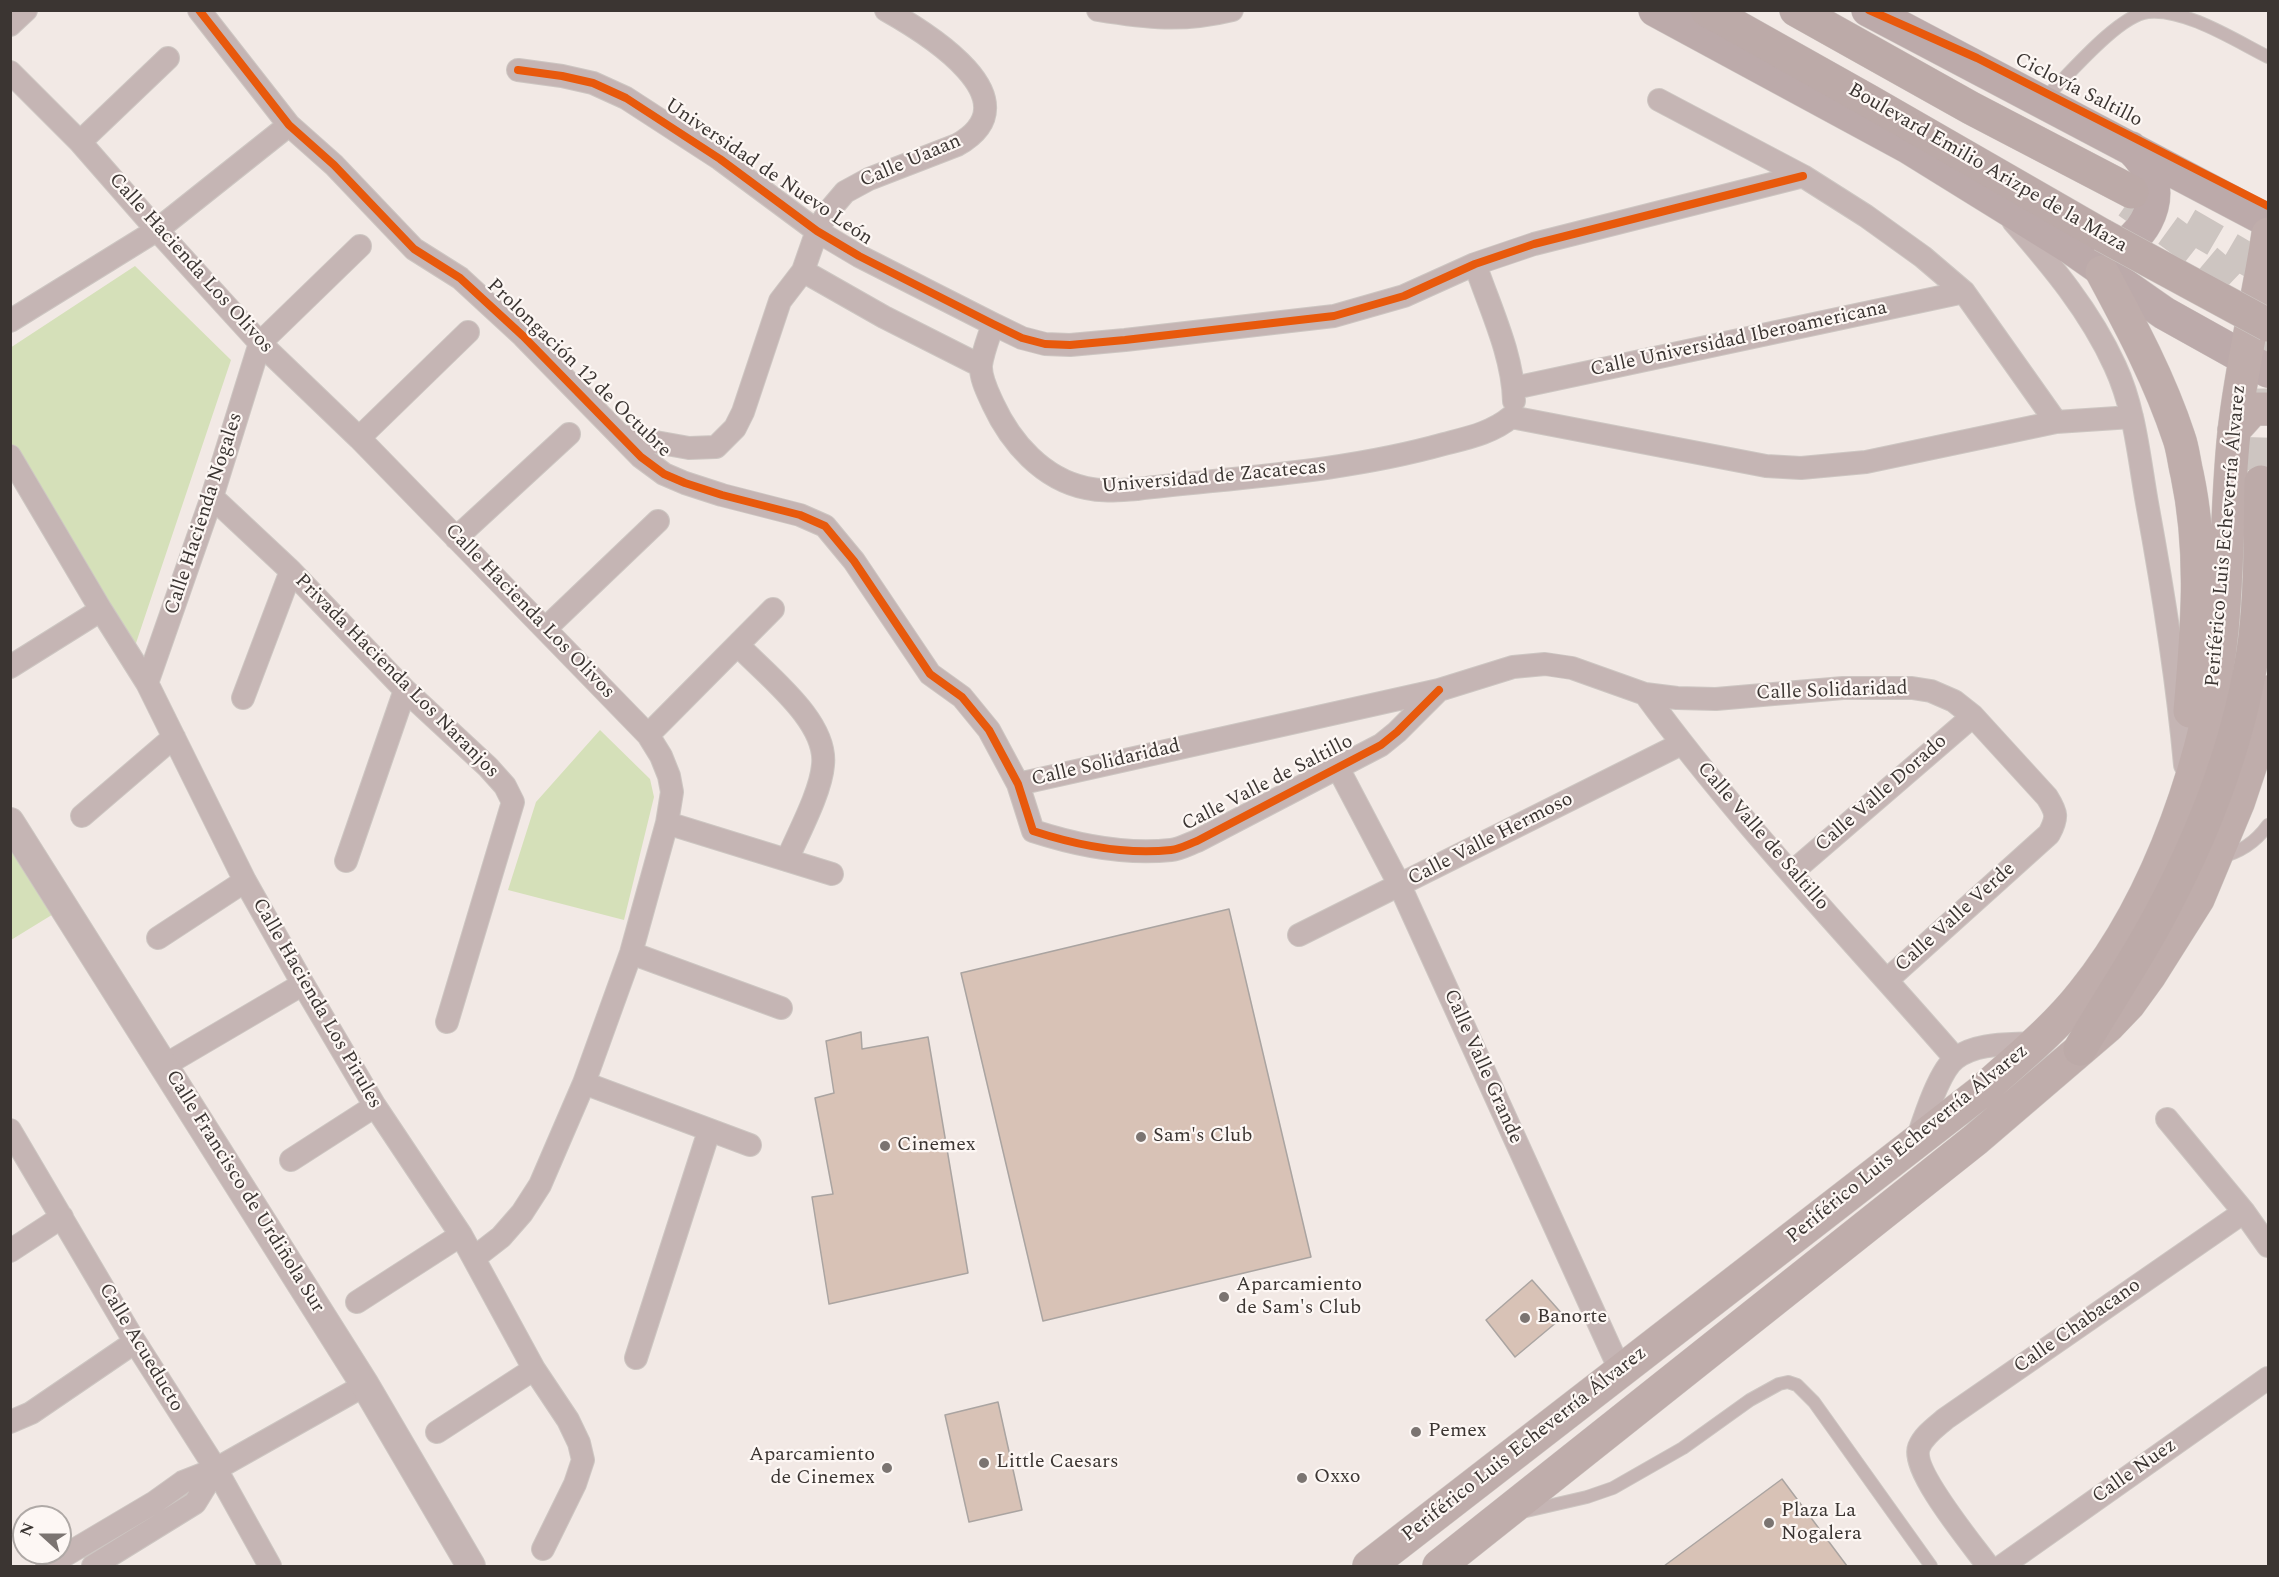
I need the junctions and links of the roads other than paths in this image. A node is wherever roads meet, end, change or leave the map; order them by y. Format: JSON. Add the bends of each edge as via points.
{"nodes":[{"id":1,"x":26,"y":10,"type":"edge"},
{"id":2,"x":200,"y":10,"type":"edge"},
{"id":3,"x":886,"y":10,"type":"edge"},
{"id":4,"x":1098,"y":10,"type":"edge"},
{"id":5,"x":1232,"y":10,"type":"edge"},
{"id":6,"x":1655,"y":10,"type":"edge"},
{"id":7,"x":1707,"y":10,"type":"edge"},
{"id":8,"x":1796,"y":10,"type":"edge"},
{"id":9,"x":1868,"y":10,"type":"edge"},
{"id":10,"x":1154,"y":15,"type":"edge"},
{"id":11,"x":10,"y":25,"type":"edge"},
{"id":12,"x":2268,"y":57,"type":"edge"},
{"id":13,"x":168,"y":58,"type":"dead end"},
{"id":14,"x":518,"y":70,"type":"dead end"},
{"id":15,"x":10,"y":72,"type":"edge"},
{"id":16,"x":1659,"y":100,"type":"dead end"},
{"id":17,"x":2042,"y":102,"type":"junction"},
{"id":18,"x":289,"y":125,"type":"junction"},
{"id":19,"x":80,"y":142,"type":"junction"},
{"id":20,"x":2127,"y":145,"type":"junction"},
{"id":21,"x":1803,"y":176,"type":"junction"},
{"id":22,"x":2130,"y":197,"type":"tunnel mouth"},
{"id":23,"x":2001,"y":206,"type":"junction"},
{"id":24,"x":2268,"y":221,"type":"edge"},
{"id":25,"x":157,"y":230,"type":"junction"},
{"id":26,"x":818,"y":231,"type":"junction"},
{"id":27,"x":2268,"y":234,"type":"edge"},
{"id":28,"x":360,"y":246,"type":"dead end"},
{"id":29,"x":2071,"y":248,"type":"junction"},
{"id":30,"x":1475,"y":264,"type":"junction"},
{"id":31,"x":803,"y":271,"type":"junction"},
{"id":32,"x":2102,"y":272,"type":"junction"},
{"id":33,"x":1964,"y":292,"type":"junction"},
{"id":34,"x":10,"y":321,"type":"edge"},
{"id":35,"x":993,"y":324,"type":"junction"},
{"id":36,"x":2263,"y":325,"type":"edge"},
{"id":37,"x":468,"y":332,"type":"dead end"},
{"id":38,"x":260,"y":343,"type":"junction"},
{"id":39,"x":2257,"y":364,"type":"edge"},
{"id":40,"x":981,"y":366,"type":"junction"},
{"id":41,"x":1514,"y":388,"type":"junction"},
{"id":42,"x":2268,"y":409,"type":"edge"},
{"id":43,"x":1511,"y":417,"type":"junction"},
{"id":44,"x":2132,"y":417,"type":"junction"},
{"id":45,"x":2056,"y":422,"type":"junction"},
{"id":46,"x":2234,"y":430,"type":"junction"},
{"id":47,"x":569,"y":434,"type":"dead end"},
{"id":48,"x":622,"y":436,"type":"junction"},
{"id":49,"x":358,"y":438,"type":"junction"},
{"id":50,"x":13,"y":467,"type":"edge"},
{"id":51,"x":2261,"y":482,"type":"tunnel mouth"},
{"id":52,"x":212,"y":497,"type":"junction"},
{"id":53,"x":760,"y":504,"type":"joint"},
{"id":54,"x":658,"y":521,"type":"dead end"},
{"id":55,"x":456,"y":538,"type":"junction"},
{"id":56,"x":291,"y":571,"type":"junction"},
{"id":57,"x":773,"y":609,"type":"dead end"},
{"id":58,"x":101,"y":610,"type":"junction"},
{"id":59,"x":545,"y":629,"type":"junction"},
{"id":60,"x":738,"y":645,"type":"junction"},
{"id":61,"x":10,"y":667,"type":"edge"},
{"id":62,"x":147,"y":683,"type":"junction"},
{"id":63,"x":405,"y":690,"type":"junction"},
{"id":64,"x":1439,"y":690,"type":"junction"},
{"id":65,"x":2268,"y":692,"type":"edge"},
{"id":66,"x":1645,"y":694,"type":"junction"},
{"id":67,"x":243,"y":698,"type":"dead end"},
{"id":68,"x":1973,"y":716,"type":"junction"},
{"id":69,"x":648,"y":735,"type":"junction"},
{"id":70,"x":174,"y":737,"type":"junction"},
{"id":71,"x":1682,"y":744,"type":"junction"},
{"id":72,"x":2186,"y":765,"type":"junction"},
{"id":73,"x":1338,"y":768,"type":"junction"},
{"id":74,"x":1018,"y":784,"type":"junction"},
{"id":75,"x":82,"y":816,"type":"dead end"},
{"id":76,"x":10,"y":822,"type":"edge"},
{"id":77,"x":668,"y":823,"type":"junction"},
{"id":78,"x":2268,"y":825,"type":"edge"},
{"id":79,"x":2171,"y":833,"type":"junction"},
{"id":80,"x":2026,"y":856,"type":"joint"},
{"id":81,"x":2215,"y":859,"type":"junction"},
{"id":82,"x":787,"y":860,"type":"junction"},
{"id":83,"x":346,"y":861,"type":"dead end"},
{"id":84,"x":1791,"y":873,"type":"junction"},
{"id":85,"x":832,"y":874,"type":"dead end"},
{"id":86,"x":244,"y":881,"type":"junction"},
{"id":87,"x":1400,"y":886,"type":"junction"},
{"id":88,"x":1299,"y":935,"type":"dead end"},
{"id":89,"x":158,"y":938,"type":"dead end"},
{"id":90,"x":631,"y":953,"type":"junction"},
{"id":91,"x":1887,"y":980,"type":"junction"},
{"id":92,"x":303,"y":984,"type":"junction"},
{"id":93,"x":781,"y":1008,"type":"dead end"},
{"id":94,"x":447,"y":1022,"type":"dead end"},
{"id":95,"x":2034,"y":1043,"type":"junction"},
{"id":96,"x":2080,"y":1049,"type":"junction"},
{"id":97,"x":1955,"y":1058,"type":"junction"},
{"id":98,"x":165,"y":1065,"type":"junction"},
{"id":99,"x":584,"y":1083,"type":"junction"},
{"id":100,"x":375,"y":1106,"type":"junction"},
{"id":101,"x":2167,"y":1119,"type":"dead end"},
{"id":102,"x":10,"y":1130,"type":"edge"},
{"id":103,"x":709,"y":1131,"type":"junction"},
{"id":104,"x":1916,"y":1143,"type":"junction"},
{"id":105,"x":750,"y":1144,"type":"dead end"},
{"id":106,"x":291,"y":1160,"type":"dead end"},
{"id":107,"x":2244,"y":1212,"type":"junction"},
{"id":108,"x":62,"y":1217,"type":"junction"},
{"id":109,"x":461,"y":1234,"type":"junction"},
{"id":110,"x":2268,"y":1246,"type":"edge"},
{"id":111,"x":10,"y":1251,"type":"edge"},
{"id":112,"x":474,"y":1258,"type":"junction"},
{"id":113,"x":357,"y":1302,"type":"dead end"},
{"id":114,"x":135,"y":1342,"type":"junction"},
{"id":115,"x":636,"y":1358,"type":"dead end"},
{"id":116,"x":534,"y":1369,"type":"junction"},
{"id":117,"x":1620,"y":1371,"type":"junction"},
{"id":118,"x":2268,"y":1378,"type":"edge"},
{"id":119,"x":365,"y":1385,"type":"junction"},
{"id":120,"x":10,"y":1422,"type":"edge"},
{"id":121,"x":437,"y":1432,"type":"dead end"},
{"id":122,"x":216,"y":1469,"type":"junction"},
{"id":123,"x":1502,"y":1517,"type":"junction"},
{"id":124,"x":543,"y":1549,"type":"dead end"},
{"id":125,"x":47,"y":1566,"type":"edge"},
{"id":126,"x":93,"y":1566,"type":"edge"},
{"id":127,"x":270,"y":1566,"type":"edge"},
{"id":128,"x":471,"y":1566,"type":"edge"},
{"id":129,"x":1369,"y":1566,"type":"edge"},
{"id":130,"x":1439,"y":1566,"type":"edge"},
{"id":131,"x":1931,"y":1566,"type":"edge"},
{"id":132,"x":1988,"y":1566,"type":"edge"},
{"id":133,"x":2002,"y":1566,"type":"edge"}],
"edges":[{"from":1,"to":11,"type":"street"},
{"from":2,"to":18,"type":"street","name":"Prolongación 12 de Octubre"},
{"from":3,"to":26,"type":"street","name":"Calle Uaaan","via":[[958,59],[979,88],[985,113],[977,129],[962,142],[844,192]]},
{"from":4,"to":10,"type":"street"},
{"from":5,"to":10,"type":"street","via":[[1209,16]]},
{"from":6,"to":23,"type":"main road","name":"Periférico Luis Echeverría Álvarez","via":[[1908,147]]},
{"from":7,"to":36,"type":"highway","name":"Boulevard Emilio Arizpe de la Maza","bridge":true},
{"from":8,"to":22,"type":"highway","via":[[2098,174]]},
{"from":9,"to":17,"type":"main road"},
{"from":12,"to":17,"type":"lane","via":[[2193,20],[2148,12],[2131,17],[2114,30]]},
{"from":13,"to":19,"type":"street"},
{"from":14,"to":26,"type":"street","name":"Universidad de Nuevo León","via":[[593,83],[626,98],[720,159]]},
{"from":15,"to":19,"type":"street","name":"Calle Hacienda Los Olivos"},
{"from":16,"to":21,"type":"street"},
{"from":17,"to":20,"type":"main road"},
{"from":18,"to":25,"type":"street"},
{"from":18,"to":48,"type":"street","name":"Prolongación 12 de Octubre","via":[[334,165],[414,249],[460,278],[523,336]]},
{"from":19,"to":25,"type":"street","name":"Calle Hacienda Los Olivos"},
{"from":20,"to":24,"type":"main road"},
{"from":20,"to":29,"type":"main road","via":[[2143,160],[2152,180],[2153,202],[2146,223],[2132,240],[2114,250]]},
{"from":21,"to":30,"type":"street","name":"Universidad de Nuevo León","via":[[1534,244]]},
{"from":21,"to":33,"type":"street","via":[[1923,257]]},
{"from":23,"to":29,"type":"main road","name":"Periférico Luis Echeverría Álvarez"},
{"from":23,"to":44,"type":"street","name":"Periférico Luis Echeverría Álvarez","via":[[2062,278],[2094,325],[2116,367]]},
{"from":25,"to":34,"type":"street"},
{"from":25,"to":38,"type":"street","name":"Calle Hacienda Los Olivos"},
{"from":26,"to":31,"type":"street","name":"Calle Uaaan"},
{"from":26,"to":35,"type":"street","name":"Universidad de Nuevo León"},
{"from":27,"to":36,"type":"main road","name":"Periférico Luis Echeverría Álvarez"},
{"from":28,"to":38,"type":"street"},
{"from":29,"to":32,"type":"main road","name":"Periférico Luis Echeverría Álvarez"},
{"from":29,"to":36,"type":"main road","via":[[2184,288]]},
{"from":30,"to":35,"type":"street","name":"Universidad de Nuevo León","via":[[1404,296],[1334,316],[1263,325],[1070,345],[1044,344]]},
{"from":30,"to":41,"type":"street"},
{"from":31,"to":40,"type":"street"},
{"from":31,"to":48,"type":"street","name":"Calle Uaaan","via":[[780,301],[743,412],[735,428],[716,447],[689,448]]},
{"from":32,"to":39,"type":"main road","name":"Periférico Luis Echeverría Álvarez","via":[[2164,313]]},
{"from":32,"to":72,"type":"main road","via":[[2137,337],[2180,439],[2191,493],[2199,608]]},
{"from":33,"to":41,"type":"street","name":"Calle Universidad Iberoamericana"},
{"from":33,"to":45,"type":"street"},
{"from":35,"to":40,"type":"street"},
{"from":36,"to":39,"type":"main road","name":"Periférico Luis Echeverría Álvarez"},
{"from":37,"to":49,"type":"street"},
{"from":38,"to":49,"type":"street","name":"Calle Hacienda Los Olivos"},
{"from":38,"to":52,"type":"street","name":"Calle Hacienda Nogales"},
{"from":39,"to":46,"type":"main road","name":"Periférico Luis Echeverría Álvarez"},
{"from":40,"to":43,"type":"street","name":"Universidad de Zacatecas","via":[[985,387],[1018,446],[1061,480],[1112,491],[1323,469],[1402,456],[1479,435]]},
{"from":41,"to":43,"type":"street"},
{"from":42,"to":46,"type":"main road","via":[[2253,408]]},
{"from":43,"to":45,"type":"street","via":[[1766,466],[1801,468],[1866,462]]},
{"from":44,"to":45,"type":"street"},
{"from":44,"to":72,"type":"street","name":"Periférico Luis Echeverría Álvarez","via":[[2165,603]]},
{"from":46,"to":79,"type":"main road","name":"Periférico Luis Echeverría Álvarez","via":[[2215,682],[2194,769]]},
{"from":47,"to":55,"type":"street"},
{"from":48,"to":53,"type":"street","name":"Prolongación 12 de Octubre","via":[[664,474]]},
{"from":49,"to":55,"type":"street","name":"Calle Hacienda Los Olivos"},
{"from":50,"to":58,"type":"street","name":"Calle Hacienda Los Pirules"},
{"from":51,"to":96,"type":"highway","via":[[2254,638],[2245,693],[2226,761],[2176,885]]},
{"from":52,"to":56,"type":"street","name":"Privada Hacienda Los Naranjos"},
{"from":52,"to":62,"type":"street","name":"Calle Hacienda Nogales"},
{"from":53,"to":74,"type":"street","name":"Calle Solidaridad","via":[[825,526],[930,674],[962,697],[989,730]]},
{"from":54,"to":59,"type":"street"},
{"from":55,"to":59,"type":"street","name":"Calle Hacienda Los Olivos"},
{"from":56,"to":63,"type":"street","name":"Privada Hacienda Los Naranjos"},
{"from":56,"to":67,"type":"street"},
{"from":57,"to":60,"type":"street"},
{"from":58,"to":61,"type":"street"},
{"from":58,"to":62,"type":"street","name":"Calle Hacienda Los Pirules"},
{"from":59,"to":69,"type":"street","name":"Calle Hacienda Los Olivos"},
{"from":60,"to":69,"type":"street"},
{"from":60,"to":82,"type":"street","via":[[813,724],[822,747],[823,766],[814,796]]},
{"from":62,"to":70,"type":"street","name":"Calle Hacienda Los Pirules"},
{"from":63,"to":83,"type":"street"},
{"from":63,"to":94,"type":"street","name":"Privada Hacienda Los Naranjos","via":[[488,767],[513,801]]},
{"from":64,"to":66,"type":"street","name":"Calle Valle de Saltillo","via":[[1513,667],[1545,664],[1572,668]]},
{"from":64,"to":73,"type":"street","name":"Calle Valle de Saltillo","via":[[1381,745]]},
{"from":64,"to":74,"type":"street","name":"Calle Solidaridad"},
{"from":65,"to":81,"type":"main road","name":"Periférico Luis Echeverría Álvarez","via":[[2254,755]]},
{"from":66,"to":68,"type":"street","name":"Calle Solidaridad","via":[[1716,699],[1843,688],[1912,688],[1947,698]]},
{"from":66,"to":71,"type":"street","name":"Calle Valle de Saltillo"},
{"from":68,"to":80,"type":"street","name":"Calle Solidaridad","via":[[2055,810],[2056,821],[2049,834]]},
{"from":68,"to":84,"type":"street","name":"Calle Valle Dorado"},
{"from":69,"to":77,"type":"street","name":"Calle Hacienda Los Olivos","via":[[669,776],[672,792]]},
{"from":70,"to":75,"type":"street"},
{"from":70,"to":86,"type":"street","name":"Calle Hacienda Los Pirules"},
{"from":71,"to":84,"type":"street","name":"Calle Valle de Saltillo"},
{"from":71,"to":87,"type":"street","name":"Calle Valle Hermoso"},
{"from":72,"to":79,"type":"main road"},
{"from":73,"to":74,"type":"street","name":"Calle Valle de Saltillo","via":[[1197,842],[1173,850],[1120,850],[1069,842],[1033,831]]},
{"from":73,"to":87,"type":"street","name":"Calle Valle Grande"},
{"from":76,"to":98,"type":"street","name":"Calle Francisco de Urdiñola Sur"},
{"from":77,"to":82,"type":"street"},
{"from":77,"to":90,"type":"street","name":"Calle Hacienda Los Olivos"},
{"from":78,"to":81,"type":"lane","via":[[2258,839],[2238,852]]},
{"from":79,"to":95,"type":"main road","name":"Periférico Luis Echeverría Álvarez","via":[[2141,904],[2114,953],[2082,995]]},
{"from":80,"to":91,"type":"street","name":"Calle Valle Verde"},
{"from":81,"to":96,"type":"main road","name":"Periférico Luis Echeverría Álvarez","via":[[2198,899],[2150,975],[2129,1004]]},
{"from":82,"to":85,"type":"street"},
{"from":84,"to":91,"type":"street","name":"Calle Valle de Saltillo"},
{"from":86,"to":89,"type":"street"},
{"from":86,"to":92,"type":"street","name":"Calle Hacienda Los Pirules"},
{"from":87,"to":88,"type":"street","name":"Calle Valle Hermoso"},
{"from":87,"to":117,"type":"street","name":"Calle Valle Grande"},
{"from":90,"to":93,"type":"street"},
{"from":90,"to":99,"type":"street","name":"Calle Hacienda Los Olivos"},
{"from":91,"to":97,"type":"street","name":"Calle Valle de Saltillo"},
{"from":92,"to":98,"type":"street"},
{"from":92,"to":100,"type":"street","name":"Calle Hacienda Los Pirules"},
{"from":95,"to":97,"type":"street","via":[[2000,1044]]},
{"from":95,"to":104,"type":"main road","name":"Periférico Luis Echeverría Álvarez"},
{"from":96,"to":123,"type":"main road","name":"Periférico Luis Echeverría Álvarez","via":[[1966,1148]]},
{"from":97,"to":104,"type":"street","via":[[1942,1075]]},
{"from":98,"to":119,"type":"street","name":"Calle Francisco de Urdiñola Sur"},
{"from":99,"to":103,"type":"street"},
{"from":99,"to":112,"type":"street","name":"Calle Hacienda Los Olivos","via":[[540,1185],[501,1238]]},
{"from":100,"to":106,"type":"street"},
{"from":100,"to":109,"type":"street","name":"Calle Hacienda Los Pirules"},
{"from":101,"to":107,"type":"street"},
{"from":102,"to":108,"type":"street","name":"Calle Acueducto"},
{"from":103,"to":105,"type":"street"},
{"from":103,"to":115,"type":"street"},
{"from":104,"to":117,"type":"main road","name":"Periférico Luis Echeverría Álvarez"},
{"from":107,"to":110,"type":"street"},
{"from":107,"to":132,"type":"street","name":"Calle Chabacano","via":[[1927,1434],[1918,1448],[1926,1479]]},
{"from":108,"to":111,"type":"street"},
{"from":108,"to":114,"type":"street","name":"Calle Acueducto"},
{"from":109,"to":112,"type":"street","name":"Calle Hacienda Los Pirules"},
{"from":109,"to":113,"type":"street"},
{"from":112,"to":116,"type":"street","name":"Calle Hacienda Los Pirules"},
{"from":114,"to":120,"type":"street","via":[[31,1413]]},
{"from":114,"to":122,"type":"street","name":"Calle Acueducto"},
{"from":116,"to":121,"type":"street"},
{"from":116,"to":124,"type":"street","name":"Calle Hacienda Los Pirules","via":[[568,1420],[583,1460]]},
{"from":117,"to":129,"type":"main road","name":"Periférico Luis Echeverría Álvarez"},
{"from":118,"to":133,"type":"street","name":"Calle Nuez"},
{"from":119,"to":122,"type":"street"},
{"from":119,"to":128,"type":"street","name":"Calle Francisco de Urdiñola Sur"},
{"from":122,"to":125,"type":"street","via":[[183,1482]]},
{"from":122,"to":126,"type":"street","via":[[195,1503]]},
{"from":122,"to":127,"type":"street","name":"Calle Acueducto"},
{"from":123,"to":130,"type":"main road","name":"Periférico Luis Echeverría Álvarez"},
{"from":123,"to":131,"type":"lane","via":[[1613,1488],[1683,1448],[1766,1390],[1788,1382],[1797,1385],[1814,1402]]}]}
